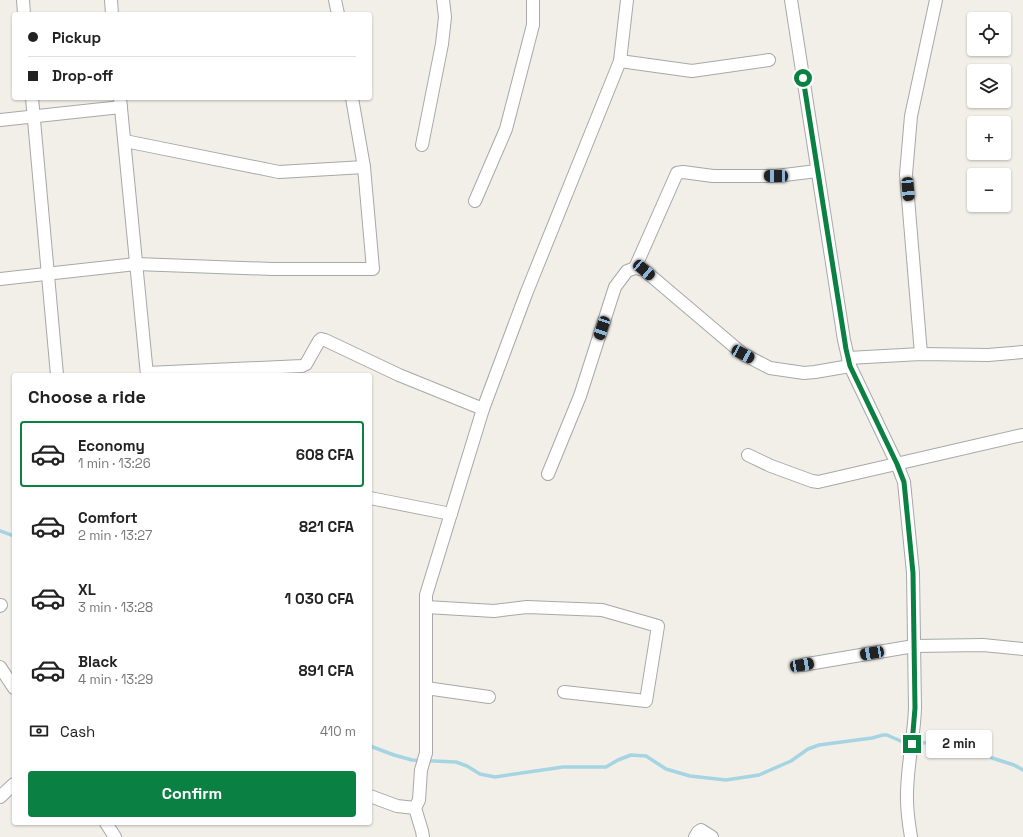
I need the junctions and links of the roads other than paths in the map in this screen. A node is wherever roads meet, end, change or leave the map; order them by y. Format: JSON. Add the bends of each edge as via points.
{"nodes":[{"id":1,"x":23,"y":0,"type":"edge"},
{"id":2,"x":111,"y":0,"type":"edge"},
{"id":3,"x":335,"y":0,"type":"edge"},
{"id":4,"x":443,"y":0,"type":"edge"},
{"id":5,"x":533,"y":0,"type":"edge"},
{"id":6,"x":627,"y":0,"type":"edge"},
{"id":7,"x":791,"y":0,"type":"edge"},
{"id":8,"x":936,"y":0,"type":"edge"},
{"id":9,"x":24,"y":12,"type":"edge"},
{"id":10,"x":112,"y":12,"type":"edge"},
{"id":11,"x":338,"y":12,"type":"edge"},
{"id":12,"x":769,"y":60,"type":"dead end"},
{"id":13,"x":620,"y":61,"type":"junction"},
{"id":14,"x":32,"y":100,"type":"edge"},
{"id":15,"x":352,"y":100,"type":"edge"},
{"id":16,"x":121,"y":102,"type":"edge"},
{"id":17,"x":34,"y":116,"type":"junction"},
{"id":18,"x":0,"y":120,"type":"edge"},
{"id":19,"x":124,"y":141,"type":"junction"},
{"id":20,"x":422,"y":145,"type":"dead end"},
{"id":21,"x":364,"y":167,"type":"junction"},
{"id":22,"x":817,"y":171,"type":"junction"},
{"id":23,"x":475,"y":201,"type":"dead end"},
{"id":24,"x":136,"y":264,"type":"junction"},
{"id":25,"x":635,"y":268,"type":"junction"},
{"id":26,"x":48,"y":273,"type":"junction"},
{"id":27,"x":0,"y":279,"type":"edge"},
{"id":28,"x":1023,"y":352,"type":"edge"},
{"id":29,"x":921,"y":354,"type":"junction"},
{"id":30,"x":849,"y":362,"type":"junction"},
{"id":31,"x":57,"y":373,"type":"edge"},
{"id":32,"x":147,"y":373,"type":"edge"},
{"id":33,"x":166,"y":373,"type":"edge"},
{"id":34,"x":483,"y":409,"type":"junction"},
{"id":35,"x":1022,"y":435,"type":"dead end"},
{"id":36,"x":748,"y":455,"type":"dead end"},
{"id":37,"x":897,"y":464,"type":"junction"},
{"id":38,"x":548,"y":474,"type":"dead end"},
{"id":39,"x":372,"y":498,"type":"edge"},
{"id":40,"x":451,"y":514,"type":"junction"},
{"id":41,"x":426,"y":606,"type":"junction"},
{"id":42,"x":914,"y":646,"type":"junction"},
{"id":43,"x":1023,"y":648,"type":"edge"},
{"id":44,"x":802,"y":665,"type":"dead end"},
{"id":45,"x":0,"y":667,"type":"edge"},
{"id":46,"x":12,"y":685,"type":"edge"},
{"id":47,"x":426,"y":688,"type":"junction"},
{"id":48,"x":564,"y":692,"type":"dead end"},
{"id":49,"x":489,"y":697,"type":"dead end"},
{"id":50,"x":12,"y":786,"type":"edge"},
{"id":51,"x":1,"y":794,"type":"edge"},
{"id":52,"x":372,"y":797,"type":"edge"},
{"id":53,"x":414,"y":808,"type":"junction"},
{"id":54,"x":423,"y":837,"type":"edge"},
{"id":55,"x":695,"y":837,"type":"edge"},
{"id":56,"x":712,"y":837,"type":"edge"},
{"id":57,"x":911,"y":837,"type":"edge"}],
"edges":[{"from":1,"to":9,"type":"street"},
{"from":2,"to":10,"type":"street"},
{"from":3,"to":11,"type":"street"},
{"from":4,"to":20,"type":"street","via":[[445,17],[442,44]]},
{"from":5,"to":23,"type":"street","via":[[533,25],[506,129]]},
{"from":6,"to":13,"type":"street"},
{"from":7,"to":22,"type":"street"},
{"from":8,"to":29,"type":"street","via":[[911,116],[906,174]]},
{"from":12,"to":13,"type":"street","via":[[692,71]]},
{"from":13,"to":34,"type":"street","via":[[526,294]]},
{"from":14,"to":17,"type":"street"},
{"from":15,"to":21,"type":"street"},
{"from":16,"to":17,"type":"street"},
{"from":16,"to":19,"type":"street"},
{"from":17,"to":18,"type":"street"},
{"from":17,"to":26,"type":"street"},
{"from":19,"to":21,"type":"street","via":[[279,172]]},
{"from":19,"to":24,"type":"street"},
{"from":21,"to":24,"type":"street","via":[[373,269],[272,269]]},
{"from":22,"to":25,"type":"street","via":[[776,176],[708,176],[677,173]]},
{"from":22,"to":30,"type":"street"},
{"from":24,"to":26,"type":"street"},
{"from":24,"to":32,"type":"street"},
{"from":25,"to":30,"type":"street","via":[[644,270],[743,354],[770,368],[804,373]]},
{"from":25,"to":38,"type":"street","via":[[627,271],[616,287],[580,396]]},
{"from":26,"to":27,"type":"street"},
{"from":26,"to":31,"type":"street"},
{"from":28,"to":29,"type":"street","via":[[988,355]]},
{"from":29,"to":30,"type":"street"},
{"from":30,"to":37,"type":"street"},
{"from":33,"to":34,"type":"street","via":[[302,366],[306,364],[321,339],[399,375]]},
{"from":34,"to":40,"type":"street"},
{"from":35,"to":37,"type":"street"},
{"from":36,"to":37,"type":"street","via":[[818,482]]},
{"from":37,"to":42,"type":"street","via":[[904,482],[912,566]]},
{"from":39,"to":40,"type":"street"},
{"from":40,"to":41,"type":"street","via":[[426,594]]},
{"from":41,"to":47,"type":"street"},
{"from":41,"to":48,"type":"street","via":[[494,611],[527,607],[602,610],[658,626],[646,701]]},
{"from":42,"to":43,"type":"street","via":[[983,645]]},
{"from":42,"to":44,"type":"street"},
{"from":42,"to":57,"type":"street","via":[[914,730],[906,801]]},
{"from":45,"to":46,"type":"street"},
{"from":47,"to":49,"type":"street"},
{"from":47,"to":53,"type":"street","via":[[426,752],[418,800]]},
{"from":50,"to":51,"type":"street"},
{"from":52,"to":53,"type":"street","via":[[397,806]]},
{"from":53,"to":54,"type":"street"},
{"from":55,"to":56,"type":"street","via":[[701,830]]}]}
